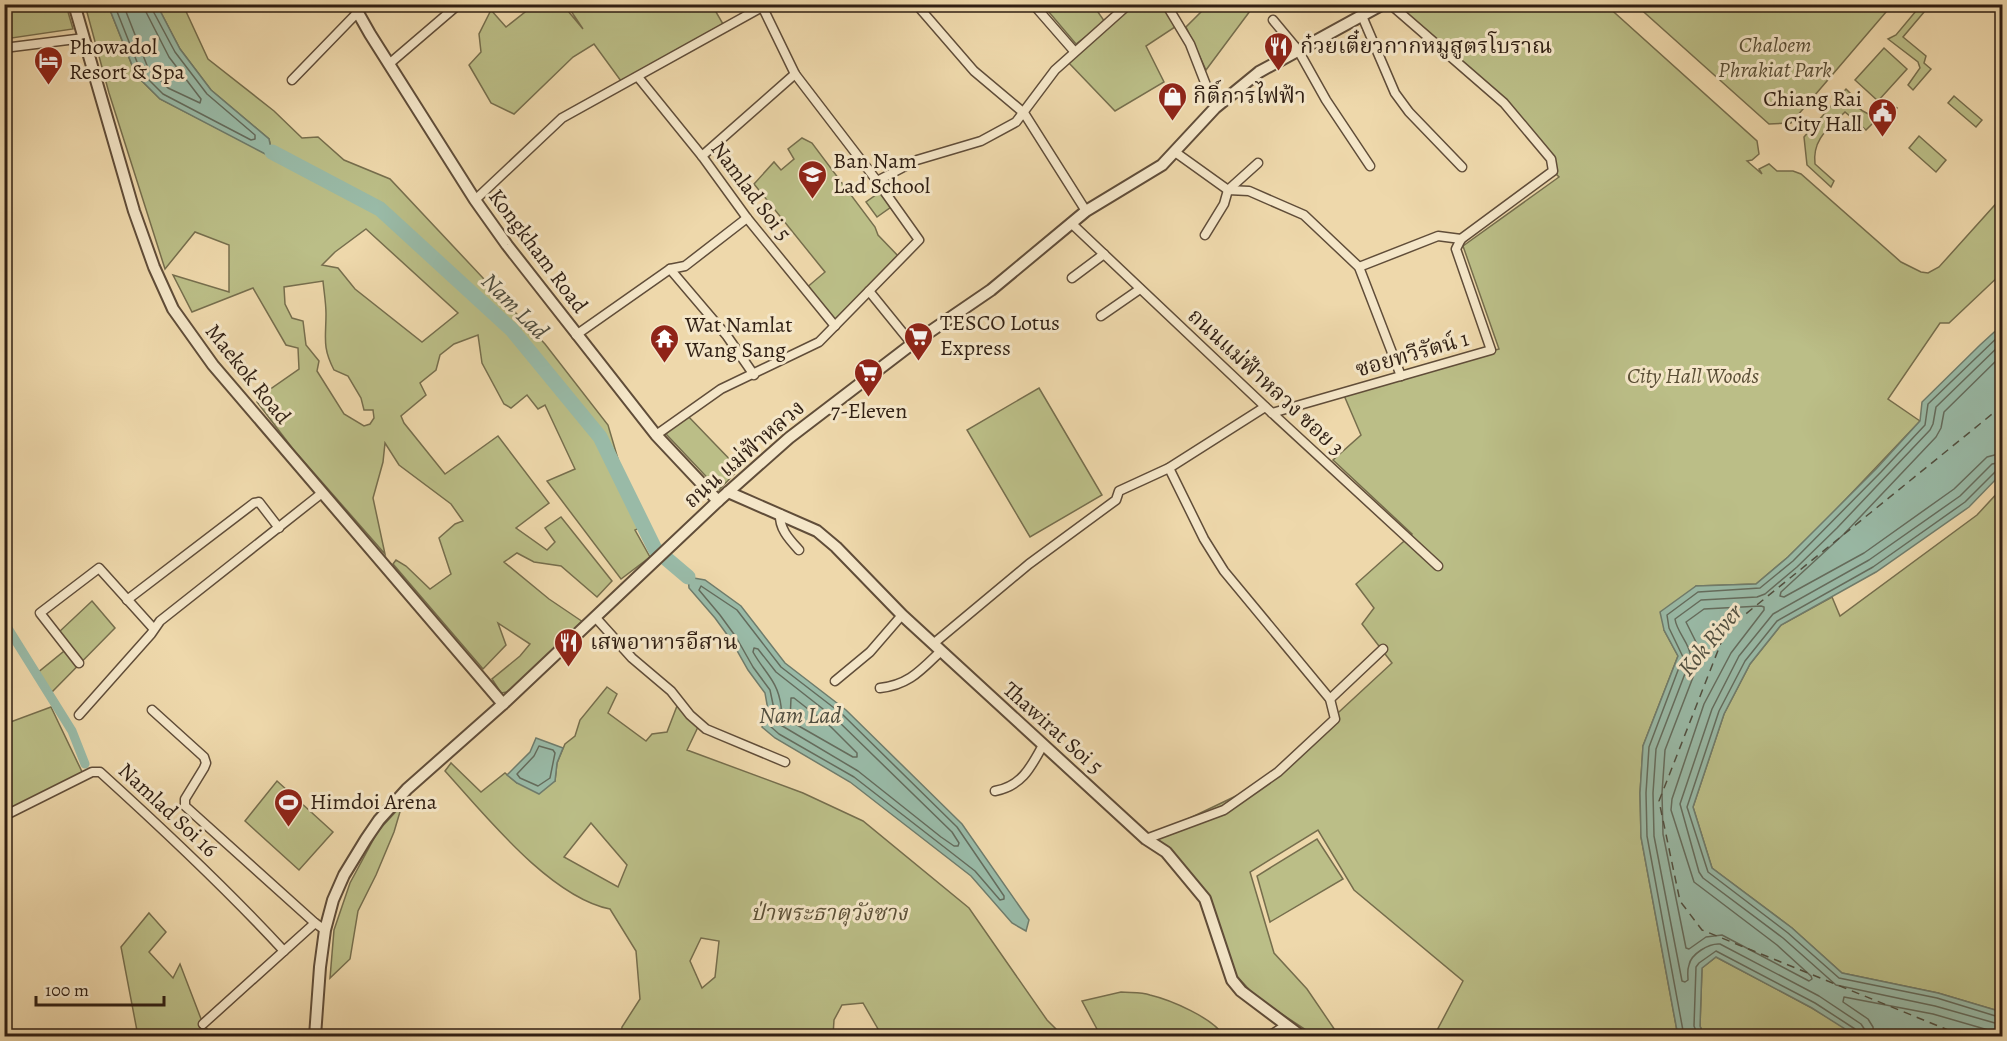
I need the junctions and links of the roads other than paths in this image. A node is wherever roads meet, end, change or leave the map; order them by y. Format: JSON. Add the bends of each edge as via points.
{"nodes":[{"id":1,"x":74,"y":4,"type":"edge"},
{"id":2,"x":459,"y":4,"type":"edge"},
{"id":3,"x":809,"y":4,"type":"edge"},
{"id":4,"x":916,"y":4,"type":"edge"},
{"id":5,"x":1033,"y":4,"type":"edge"},
{"id":6,"x":1129,"y":4,"type":"edge"},
{"id":7,"x":1166,"y":4,"type":"edge"},
{"id":8,"x":1383,"y":4,"type":"edge"},
{"id":9,"x":1390,"y":4,"type":"edge"},
{"id":10,"x":761,"y":6,"type":"edge"},
{"id":11,"x":356,"y":8,"type":"edge"},
{"id":12,"x":1362,"y":16,"type":"junction"},
{"id":13,"x":1273,"y":20,"type":"dead end"},
{"id":14,"x":84,"y":38,"type":"junction"},
{"id":15,"x":4,"y":48,"type":"edge"},
{"id":16,"x":1074,"y":51,"type":"junction"},
{"id":17,"x":1298,"y":51,"type":"junction"},
{"id":18,"x":389,"y":64,"type":"junction"},
{"id":19,"x":795,"y":74,"type":"junction"},
{"id":20,"x":638,"y":77,"type":"junction"},
{"id":21,"x":292,"y":80,"type":"dead end"},
{"id":22,"x":1215,"y":108,"type":"junction"},
{"id":23,"x":1024,"y":113,"type":"junction"},
{"id":24,"x":1175,"y":152,"type":"junction"},
{"id":25,"x":702,"y":156,"type":"junction"},
{"id":26,"x":1258,"y":163,"type":"dead end"},
{"id":27,"x":1370,"y":166,"type":"dead end"},
{"id":28,"x":1462,"y":167,"type":"dead end"},
{"id":29,"x":877,"y":181,"type":"junction"},
{"id":30,"x":1228,"y":190,"type":"junction"},
{"id":31,"x":475,"y":200,"type":"junction"},
{"id":32,"x":1086,"y":211,"type":"junction"},
{"id":33,"x":747,"y":218,"type":"junction"},
{"id":34,"x":1071,"y":223,"type":"junction"},
{"id":35,"x":1205,"y":235,"type":"dead end"},
{"id":36,"x":1461,"y":239,"type":"junction"},
{"id":37,"x":1104,"y":254,"type":"junction"},
{"id":38,"x":1359,"y":267,"type":"junction"},
{"id":39,"x":670,"y":269,"type":"junction"},
{"id":40,"x":1072,"y":278,"type":"dead end"},
{"id":41,"x":1140,"y":290,"type":"junction"},
{"id":42,"x":869,"y":291,"type":"junction"},
{"id":43,"x":1101,"y":316,"type":"dead end"},
{"id":44,"x":835,"y":326,"type":"junction"},
{"id":45,"x":576,"y":335,"type":"junction"},
{"id":46,"x":912,"y":344,"type":"junction"},
{"id":47,"x":754,"y":375,"type":"junction"},
{"id":48,"x":1401,"y":376,"type":"junction"},
{"id":49,"x":1269,"y":410,"type":"junction"},
{"id":50,"x":656,"y":435,"type":"junction"},
{"id":51,"x":1169,"y":468,"type":"junction"},
{"id":52,"x":728,"y":492,"type":"junction"},
{"id":53,"x":322,"y":494,"type":"junction"},
{"id":54,"x":718,"y":501,"type":"junction"},
{"id":55,"x":780,"y":514,"type":"junction"},
{"id":56,"x":279,"y":528,"type":"junction"},
{"id":57,"x":799,"y":550,"type":"dead end"},
{"id":58,"x":1438,"y":566,"type":"dead end"},
{"id":59,"x":127,"y":600,"type":"junction"},
{"id":60,"x":902,"y":615,"type":"junction"},
{"id":61,"x":596,"y":618,"type":"junction"},
{"id":62,"x":153,"y":628,"type":"junction"},
{"id":63,"x":937,"y":647,"type":"junction"},
{"id":64,"x":1383,"y":649,"type":"dead end"},
{"id":65,"x":79,"y":663,"type":"dead end"},
{"id":66,"x":836,"y":681,"type":"dead end"},
{"id":67,"x":880,"y":688,"type":"dead end"},
{"id":68,"x":1330,"y":699,"type":"junction"},
{"id":69,"x":503,"y":704,"type":"junction"},
{"id":70,"x":152,"y":710,"type":"dead end"},
{"id":71,"x":79,"y":715,"type":"dead end"},
{"id":72,"x":1042,"y":744,"type":"junction"},
{"id":73,"x":785,"y":762,"type":"dead end"},
{"id":74,"x":995,"y":791,"type":"dead end"},
{"id":75,"x":4,"y":816,"type":"edge"},
{"id":76,"x":1146,"y":839,"type":"junction"},
{"id":77,"x":315,"y":923,"type":"junction"},
{"id":78,"x":325,"y":930,"type":"junction"},
{"id":79,"x":284,"y":951,"type":"junction"},
{"id":80,"x":203,"y":1024,"type":"dead end"},
{"id":81,"x":1285,"y":1026,"type":"junction"},
{"id":82,"x":315,"y":1036,"type":"edge"},
{"id":83,"x":1269,"y":1036,"type":"edge"},
{"id":84,"x":1301,"y":1036,"type":"edge"}],
"edges":[{"from":1,"to":14,"type":"street","name":"Maekok Road"},
{"from":2,"to":18,"type":"street"},
{"from":3,"to":10,"type":"street"},
{"from":4,"to":23,"type":"street","via":[[974,72]]},
{"from":5,"to":16,"type":"street"},
{"from":6,"to":16,"type":"street"},
{"from":7,"to":22,"type":"street","via":[[1190,44]]},
{"from":8,"to":12,"type":"street","name":"ถนน แม่ฟ้าหลวง"},
{"from":9,"to":36,"type":"street","via":[[1504,103],[1551,159],[1553,171]]},
{"from":10,"to":19,"type":"street"},
{"from":10,"to":20,"type":"street"},
{"from":11,"to":18,"type":"street","name":"Kongkham Road"},
{"from":11,"to":21,"type":"street"},
{"from":12,"to":17,"type":"street","name":"ถนน แม่ฟ้าหลวง"},
{"from":12,"to":28,"type":"street","via":[[1395,93]]},
{"from":13,"to":17,"type":"street"},
{"from":14,"to":15,"type":"street"},
{"from":14,"to":53,"type":"street","name":"Maekok Road","via":[[134,211],[163,290],[213,365]]},
{"from":16,"to":23,"type":"street"},
{"from":17,"to":22,"type":"street","name":"ถนน แม่ฟ้าหลวง","via":[[1259,72]]},
{"from":17,"to":27,"type":"street"},
{"from":18,"to":31,"type":"street","name":"Kongkham Road"},
{"from":19,"to":25,"type":"street"},
{"from":19,"to":29,"type":"street"},
{"from":20,"to":25,"type":"street","name":"Namlad Soi 5"},
{"from":20,"to":31,"type":"street","via":[[562,118]]},
{"from":22,"to":24,"type":"street","name":"ถนน แม่ฟ้าหลวง"},
{"from":23,"to":29,"type":"street","via":[[981,141],[917,160]]},
{"from":23,"to":32,"type":"street"},
{"from":24,"to":30,"type":"street"},
{"from":24,"to":32,"type":"street","name":"ถนน แม่ฟ้าหลวง","via":[[1148,175]]},
{"from":25,"to":33,"type":"street","name":"Namlad Soi 5"},
{"from":26,"to":30,"type":"street"},
{"from":29,"to":42,"type":"street","via":[[919,240]]},
{"from":30,"to":35,"type":"street"},
{"from":30,"to":38,"type":"street","via":[[1249,191],[1304,215]]},
{"from":31,"to":45,"type":"street","name":"Kongkham Road"},
{"from":32,"to":34,"type":"street","name":"ถนน แม่ฟ้าหลวง"},
{"from":33,"to":39,"type":"street","via":[[685,266]]},
{"from":33,"to":44,"type":"street","name":"Namlad Soi 5"},
{"from":34,"to":37,"type":"street","name":"ถนนแม่ฟ้าหลวง ซอย 3"},
{"from":34,"to":46,"type":"street","name":"ถนน แม่ฟ้าหลวง","via":[[991,290]]},
{"from":36,"to":38,"type":"street","via":[[1438,236]]},
{"from":36,"to":48,"type":"street","name":"ซอยทวีรัตน์ 1","via":[[1456,249],[1491,350]]},
{"from":37,"to":40,"type":"street"},
{"from":37,"to":41,"type":"street","name":"ถนนแม่ฟ้าหลวง ซอย 3"},
{"from":38,"to":48,"type":"street"},
{"from":39,"to":45,"type":"street"},
{"from":39,"to":47,"type":"street","via":[[727,336]]},
{"from":41,"to":43,"type":"street"},
{"from":41,"to":49,"type":"street","name":"ถนนแม่ฟ้าหลวง ซอย 3"},
{"from":42,"to":44,"type":"street"},
{"from":42,"to":46,"type":"street"},
{"from":44,"to":47,"type":"street","via":[[819,342]]},
{"from":45,"to":50,"type":"street","name":"Kongkham Road"},
{"from":46,"to":52,"type":"street","name":"ถนน แม่ฟ้าหลวง","via":[[773,451]]},
{"from":47,"to":50,"type":"street","via":[[721,389]]},
{"from":48,"to":49,"type":"street","name":"ซอยทวีรัตน์ 1"},
{"from":49,"to":51,"type":"street","name":"ซอยทวีรัตน์ 1"},
{"from":49,"to":58,"type":"street","name":"ถนนแม่ฟ้าหลวง ซอย 3"},
{"from":50,"to":54,"type":"street","name":"Kongkham Road"},
{"from":51,"to":63,"type":"street","name":"ซอยทวีรัตน์ 1","via":[[1119,491],[1116,500],[1029,564]]},
{"from":51,"to":68,"type":"street","via":[[1224,571]]},
{"from":52,"to":54,"type":"street","name":"ถนน แม่ฟ้าหลวง"},
{"from":52,"to":55,"type":"street","name":"Thawirat Soi 5"},
{"from":53,"to":56,"type":"street"},
{"from":53,"to":69,"type":"street","name":"Maekok Road"},
{"from":54,"to":61,"type":"street","name":"ถนน แม่ฟ้าหลวง"},
{"from":55,"to":57,"type":"street","via":[[783,530]]},
{"from":55,"to":60,"type":"street","name":"Thawirat Soi 5","via":[[817,531]]},
{"from":56,"to":59,"type":"street","via":[[259,502],[254,503]]},
{"from":56,"to":62,"type":"street"},
{"from":59,"to":62,"type":"street"},
{"from":59,"to":65,"type":"street","via":[[99,568],[40,613]]},
{"from":60,"to":63,"type":"street","name":"Thawirat Soi 5"},
{"from":60,"to":66,"type":"street","via":[[870,652]]},
{"from":61,"to":69,"type":"street","name":"ถนน แม่ฟ้าหลวง"},
{"from":61,"to":73,"type":"street","via":[[706,729]]},
{"from":62,"to":71,"type":"street"},
{"from":63,"to":67,"type":"street","name":"ซอยทวีรัตน์ 1","via":[[908,681]]},
{"from":63,"to":72,"type":"street","name":"Thawirat Soi 5"},
{"from":64,"to":68,"type":"street"},
{"from":68,"to":76,"type":"street","via":[[1335,718],[1278,772],[1224,810]]},
{"from":69,"to":78,"type":"street","name":"ถนน แม่ฟ้าหลวง","via":[[419,777],[379,820],[341,881]]},
{"from":70,"to":77,"type":"street","via":[[204,757],[206,763],[185,799],[185,806]]},
{"from":72,"to":74,"type":"street","via":[[1026,773],[1008,787]]},
{"from":72,"to":76,"type":"street","name":"Thawirat Soi 5"},
{"from":75,"to":79,"type":"street","name":"Namlad Soi 16","via":[[92,772],[100,772],[243,906]]},
{"from":76,"to":81,"type":"street","name":"Thawirat Soi 5","via":[[1166,852],[1205,899],[1232,980]]},
{"from":77,"to":78,"type":"street"},
{"from":77,"to":79,"type":"street"},
{"from":78,"to":82,"type":"street","name":"ถนน แม่ฟ้าหลวง"},
{"from":79,"to":80,"type":"street"},
{"from":81,"to":83,"type":"street"},
{"from":81,"to":84,"type":"street","name":"Thawirat Soi 5"}]}
